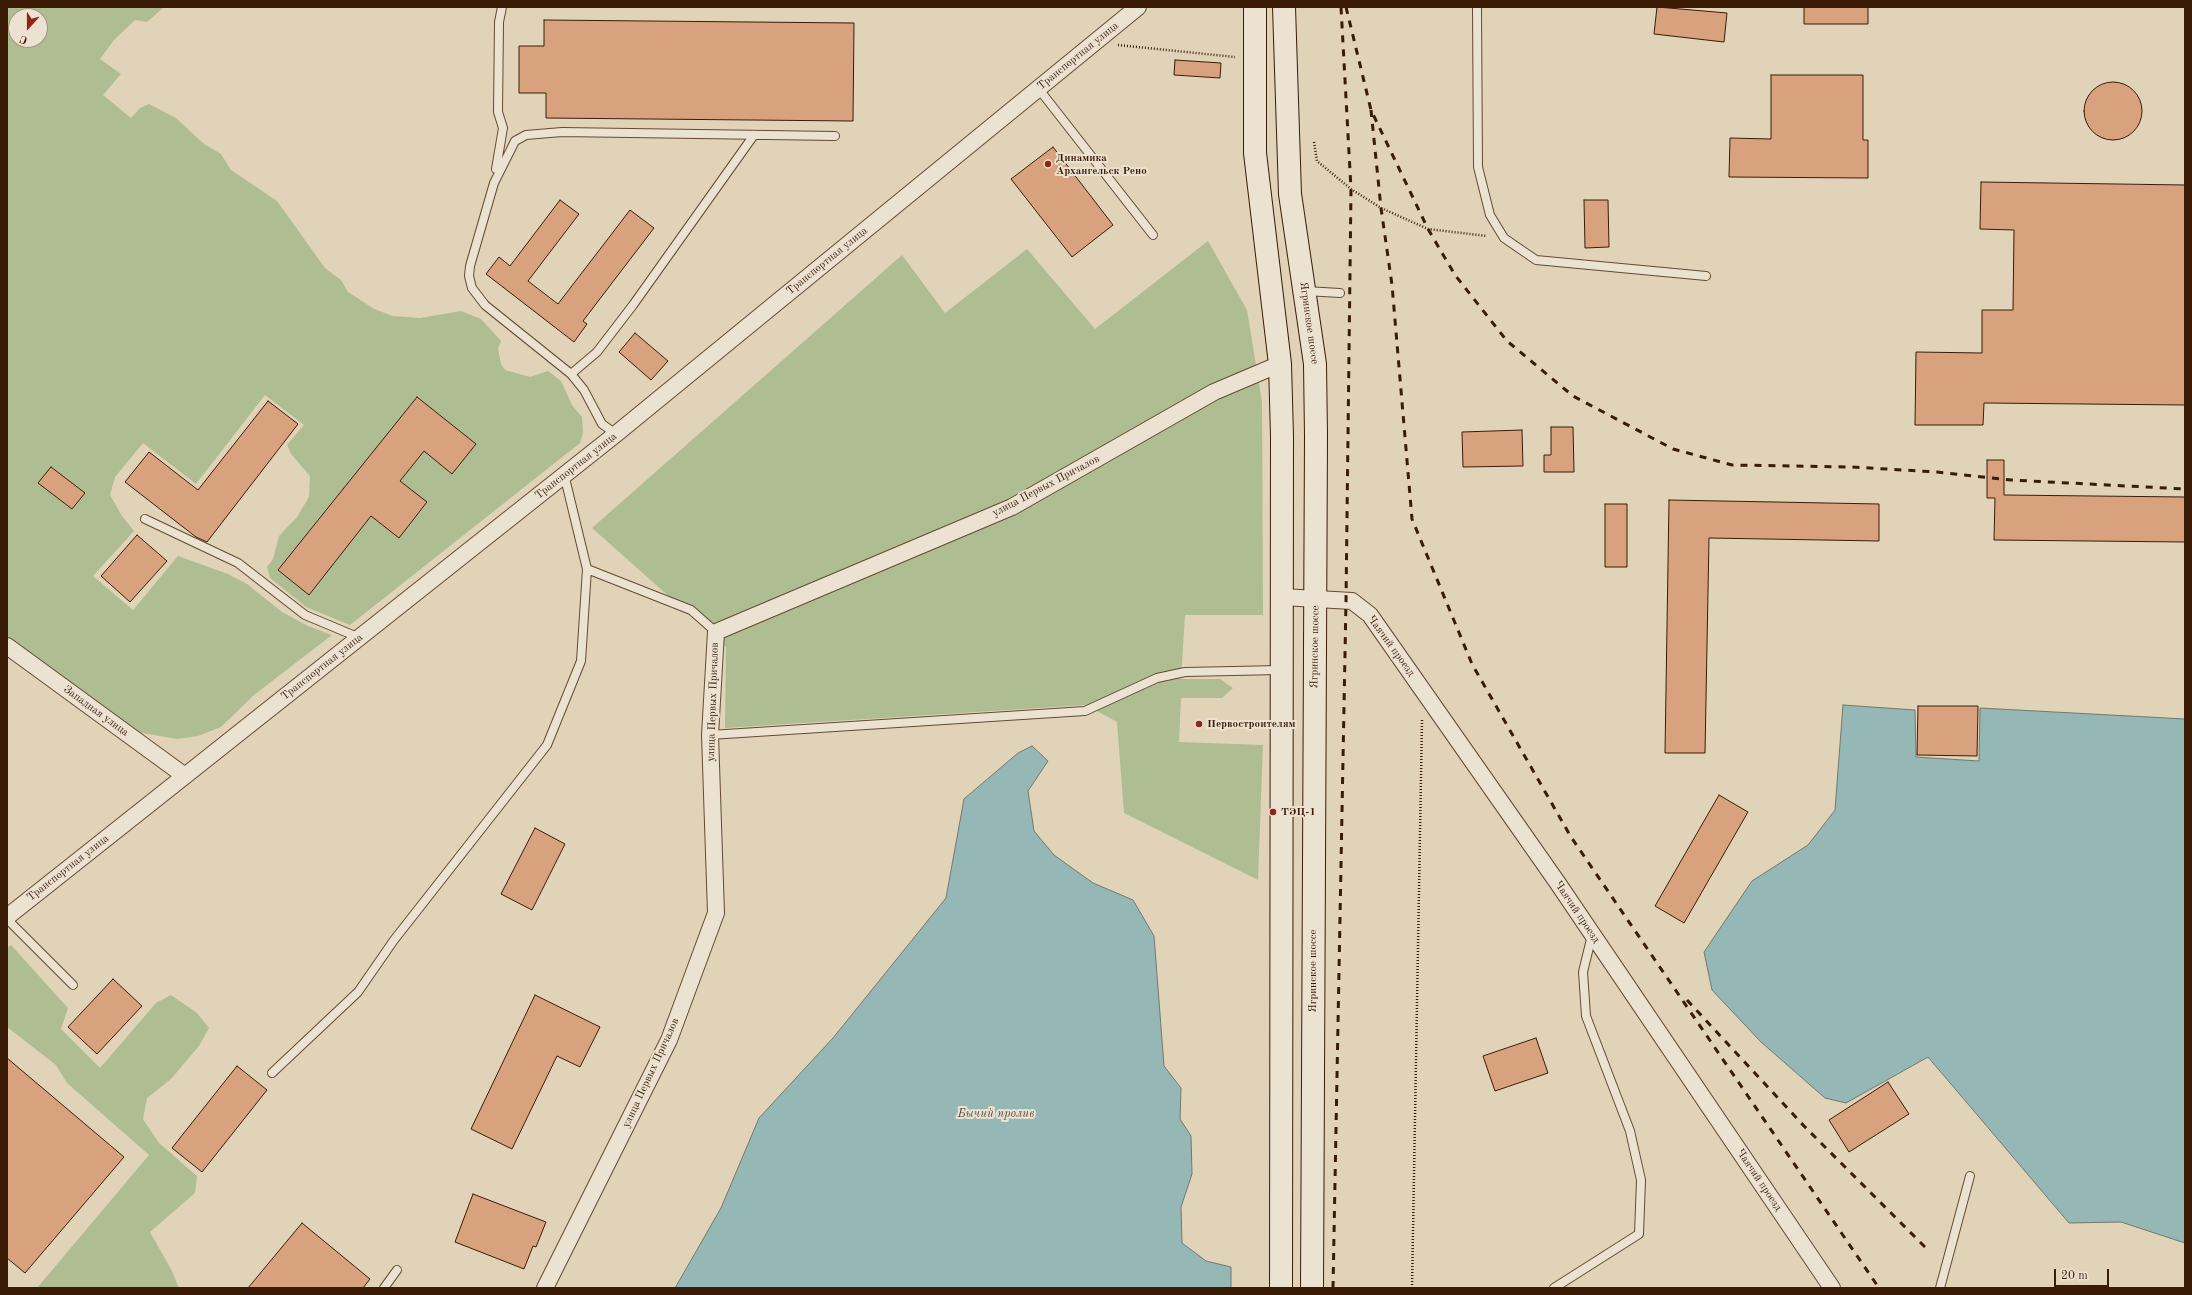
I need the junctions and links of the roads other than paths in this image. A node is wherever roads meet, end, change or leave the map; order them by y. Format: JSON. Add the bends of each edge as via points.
{"nodes":[{"id":1,"x":502,"y":7,"type":"edge"},
{"id":2,"x":1138,"y":7,"type":"edge"},
{"id":3,"x":1255,"y":7,"type":"edge"},
{"id":4,"x":1284,"y":7,"type":"edge"},
{"id":5,"x":1477,"y":7,"type":"edge"},
{"id":6,"x":1038,"y":88,"type":"junction"},
{"id":7,"x":754,"y":135,"type":"junction"},
{"id":8,"x":835,"y":136,"type":"dead end"},
{"id":9,"x":494,"y":183,"type":"junction"},
{"id":10,"x":1153,"y":234,"type":"dead end"},
{"id":11,"x":1706,"y":276,"type":"dead end"},
{"id":12,"x":1304,"y":292,"type":"junction"},
{"id":13,"x":1340,"y":294,"type":"dead end"},
{"id":14,"x":1280,"y":364,"type":"junction"},
{"id":15,"x":571,"y":374,"type":"junction"},
{"id":16,"x":616,"y":434,"type":"junction"},
{"id":17,"x":564,"y":474,"type":"junction"},
{"id":18,"x":145,"y":519,"type":"dead end"},
{"id":19,"x":587,"y":569,"type":"junction"},
{"id":20,"x":1282,"y":597,"type":"junction"},
{"id":21,"x":1316,"y":598,"type":"junction"},
{"id":22,"x":716,"y":632,"type":"junction"},
{"id":23,"x":360,"y":638,"type":"junction"},
{"id":24,"x":7,"y":646,"type":"edge"},
{"id":25,"x":1282,"y":670,"type":"junction"},
{"id":26,"x":710,"y":735,"type":"junction"},
{"id":27,"x":185,"y":776,"type":"junction"},
{"id":28,"x":7,"y":918,"type":"edge"},
{"id":29,"x":1592,"y":934,"type":"junction"},
{"id":30,"x":73,"y":986,"type":"dead end"},
{"id":31,"x":272,"y":1073,"type":"dead end"},
{"id":32,"x":1970,"y":1176,"type":"dead end"},
{"id":33,"x":396,"y":1270,"type":"dead end"},
{"id":34,"x":384,"y":1288,"type":"edge"},
{"id":35,"x":545,"y":1288,"type":"edge"},
{"id":36,"x":1281,"y":1288,"type":"edge"},
{"id":37,"x":1312,"y":1288,"type":"edge"},
{"id":38,"x":1554,"y":1288,"type":"edge"},
{"id":39,"x":1832,"y":1288,"type":"edge"},
{"id":40,"x":1940,"y":1288,"type":"edge"}],
"edges":[{"from":1,"to":9,"type":"lane","via":[[499,22],[498,112],[503,128]]},
{"from":2,"to":6,"type":"street","name":"Транспортная улица"},
{"from":3,"to":14,"type":"main road","via":[[1255,153]]},
{"from":4,"to":12,"type":"main road","name":"Ягринское шоссе","via":[[1290,194]]},
{"from":5,"to":11,"type":"lane","via":[[1478,167],[1490,215],[1504,238],[1536,260]]},
{"from":6,"to":10,"type":"lane"},
{"from":6,"to":16,"type":"street","name":"Транспортная улица"},
{"from":7,"to":8,"type":"lane"},
{"from":7,"to":9,"type":"lane","via":[[562,132],[526,135],[515,141]]},
{"from":7,"to":15,"type":"lane","via":[[620,322],[597,352]]},
{"from":9,"to":15,"type":"lane","via":[[470,266],[472,288],[486,305]]},
{"from":12,"to":13,"type":"lane"},
{"from":12,"to":21,"type":"main road","name":"Ягринское шоссе","via":[[1315,364]]},
{"from":14,"to":20,"type":"main road"},
{"from":14,"to":22,"type":"street","name":"улица Первых Причалов","via":[[1214,392],[1012,506]]},
{"from":15,"to":16,"type":"lane","via":[[584,390],[602,424]]},
{"from":16,"to":17,"type":"street","name":"Транспортная улица"},
{"from":17,"to":19,"type":"lane"},
{"from":17,"to":23,"type":"street","name":"Транспортная улица"},
{"from":18,"to":23,"type":"lane","via":[[238,563],[305,615]]},
{"from":19,"to":22,"type":"lane","via":[[691,610]]},
{"from":19,"to":31,"type":"lane","via":[[581,661],[547,745],[394,940],[358,992]]},
{"from":20,"to":21,"type":"street","name":"Чаячий проезд"},
{"from":20,"to":25,"type":"main road"},
{"from":21,"to":29,"type":"street","name":"Чаячий проезд","via":[[1352,601],[1370,615]]},
{"from":21,"to":37,"type":"main road","name":"Ягринское шоссе"},
{"from":22,"to":26,"type":"street","name":"улица Первых Причалов"},
{"from":23,"to":27,"type":"street","name":"Транспортная улица"},
{"from":24,"to":27,"type":"street","name":"Западная улица"},
{"from":25,"to":26,"type":"lane","via":[[1185,672],[1157,678],[1085,711]]},
{"from":25,"to":36,"type":"main road"},
{"from":26,"to":35,"type":"street","name":"улица Первых Причалов","via":[[716,913],[669,1040]]},
{"from":27,"to":28,"type":"street","name":"Транспортная улица"},
{"from":28,"to":30,"type":"lane"},
{"from":29,"to":38,"type":"lane","via":[[1583,972],[1586,1016],[1630,1131],[1641,1180],[1639,1234]]},
{"from":29,"to":39,"type":"street","name":"Чаячий проезд"},
{"from":32,"to":40,"type":"lane"},
{"from":33,"to":34,"type":"lane"}]}
